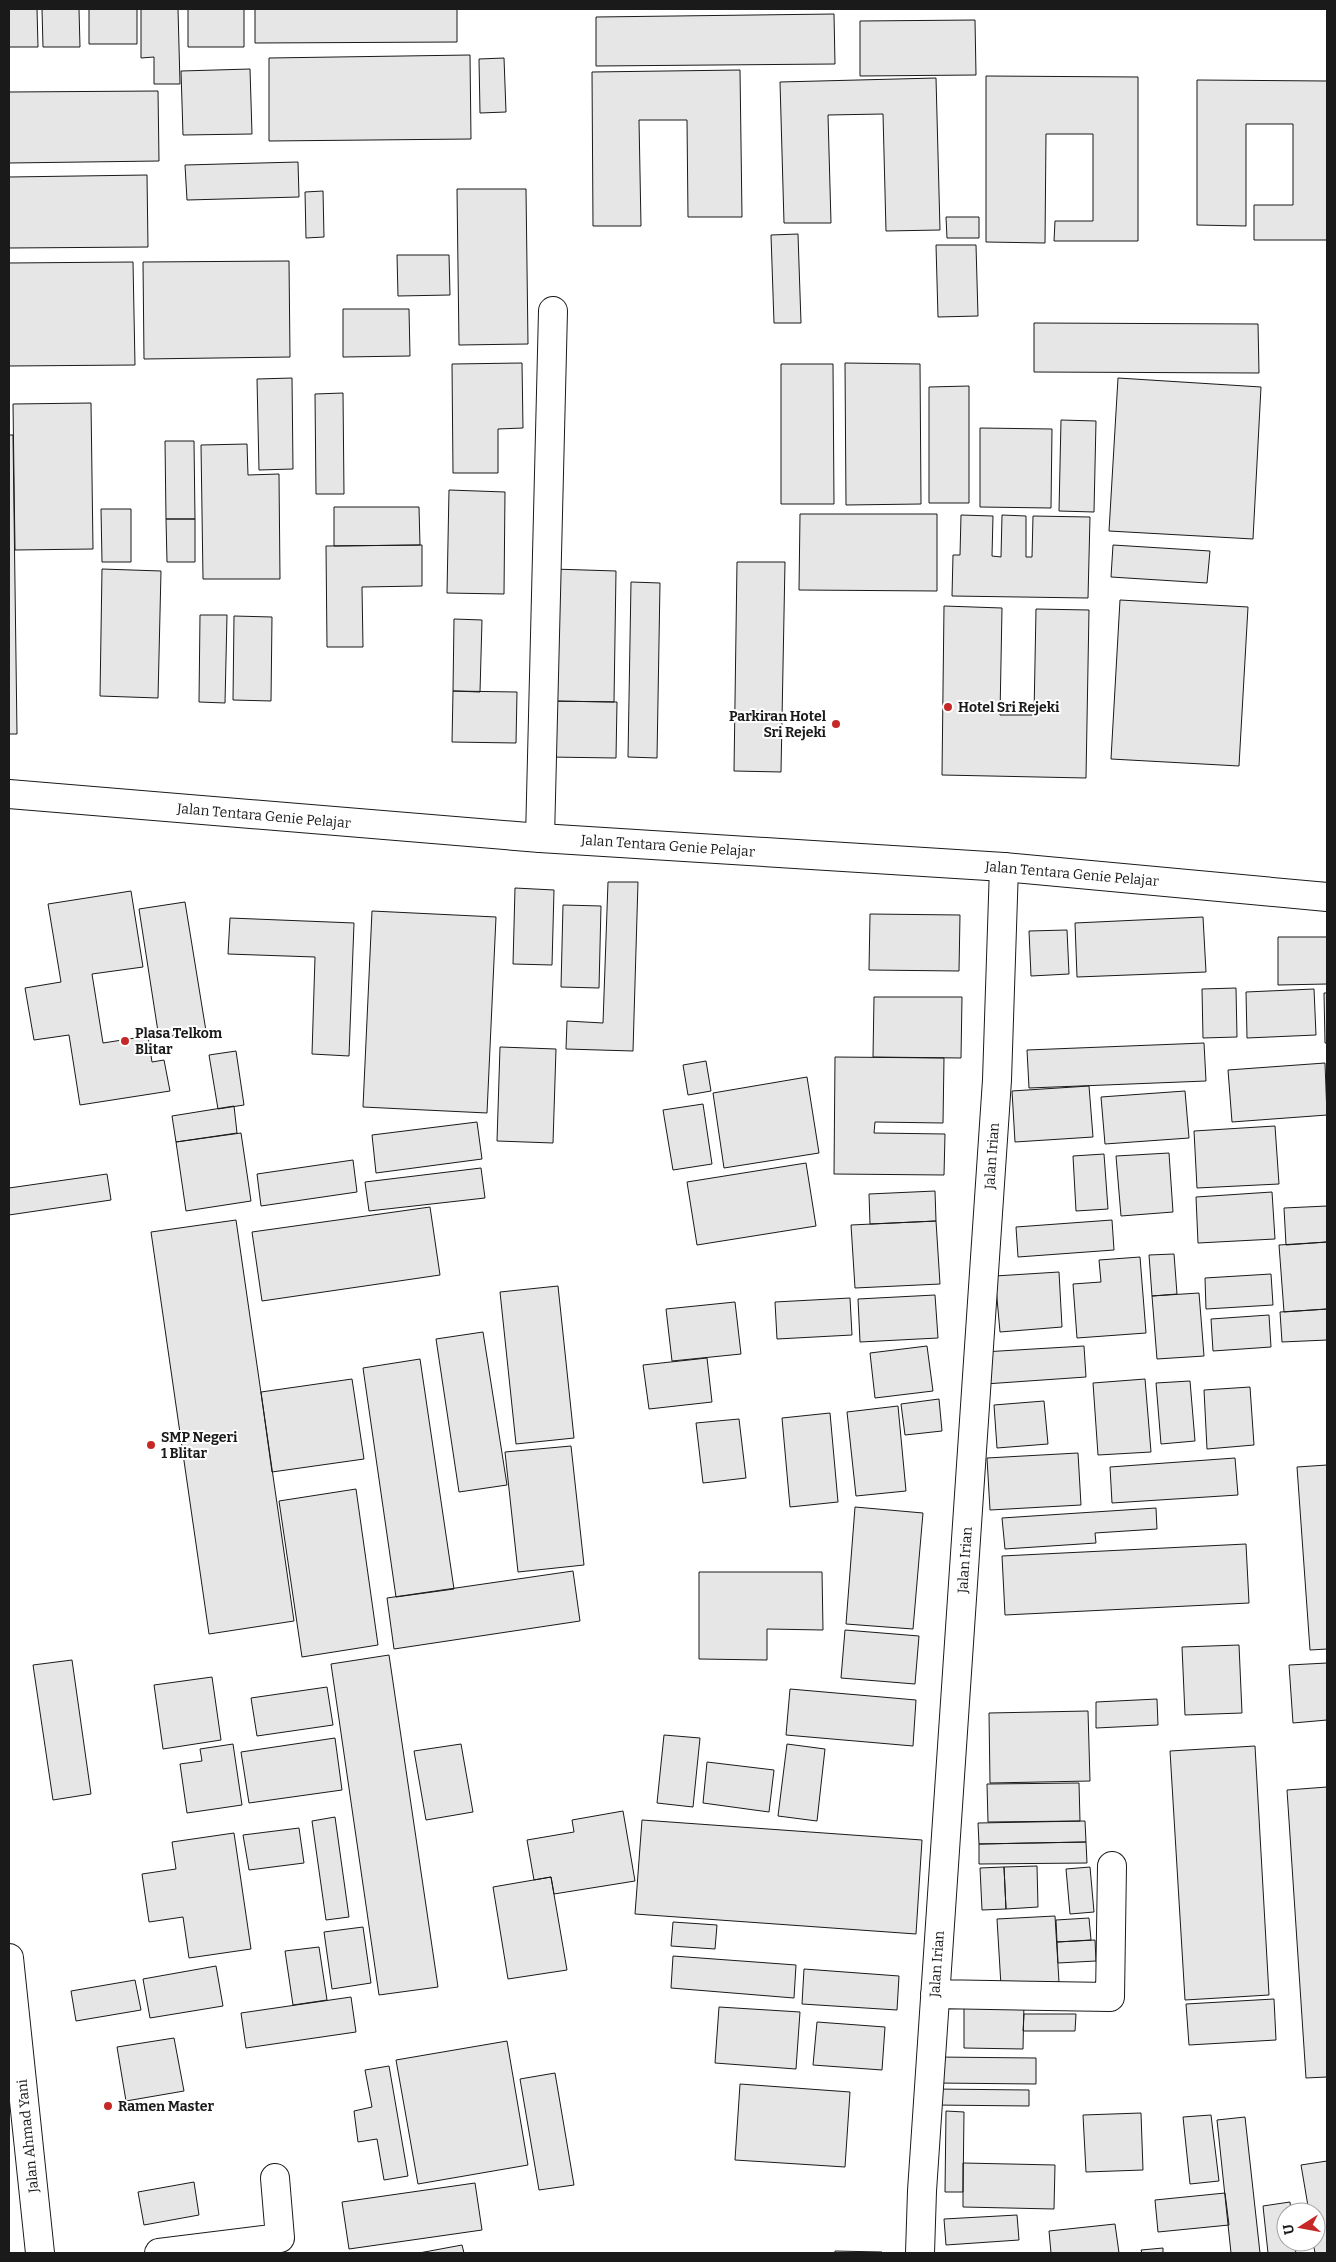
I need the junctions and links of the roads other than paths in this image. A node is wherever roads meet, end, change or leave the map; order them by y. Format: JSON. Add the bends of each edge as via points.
{"nodes":[{"id":1,"x":553,"y":311,"type":"dead end"},
{"id":2,"x":9,"y":794,"type":"edge"},
{"id":3,"x":540,"y":838,"type":"junction"},
{"id":4,"x":1004,"y":867,"type":"junction"},
{"id":5,"x":1327,"y":897,"type":"edge"},
{"id":6,"x":1112,"y":1866,"type":"dead end"},
{"id":7,"x":9,"y":1958,"type":"edge"},
{"id":8,"x":11,"y":1991,"type":"edge"},
{"id":9,"x":935,"y":1994,"type":"junction"},
{"id":10,"x":274,"y":2178,"type":"dead end"},
{"id":11,"x":40,"y":2253,"type":"edge"},
{"id":12,"x":159,"y":2253,"type":"edge"},
{"id":13,"x":920,"y":2253,"type":"edge"}],
"edges":[{"from":1,"to":3,"type":"street"},
{"from":2,"to":3,"type":"street","name":"Jalan Tentara Genie Pelajar"},
{"from":3,"to":4,"type":"street","name":"Jalan Tentara Genie Pelajar"},
{"from":4,"to":5,"type":"street","name":"Jalan Tentara Genie Pelajar"},
{"from":4,"to":9,"type":"street","name":"Jalan Irian","via":[[997,1080]]},
{"from":6,"to":9,"type":"street","via":[[1110,1996]]},
{"from":7,"to":8,"type":"street","name":"Jalan Ahmad Yani"},
{"from":8,"to":11,"type":"street","name":"Jalan Ahmad Yani"},
{"from":9,"to":13,"type":"street","name":"Jalan Irian"},
{"from":10,"to":12,"type":"street","via":[[280,2238]]}]}
